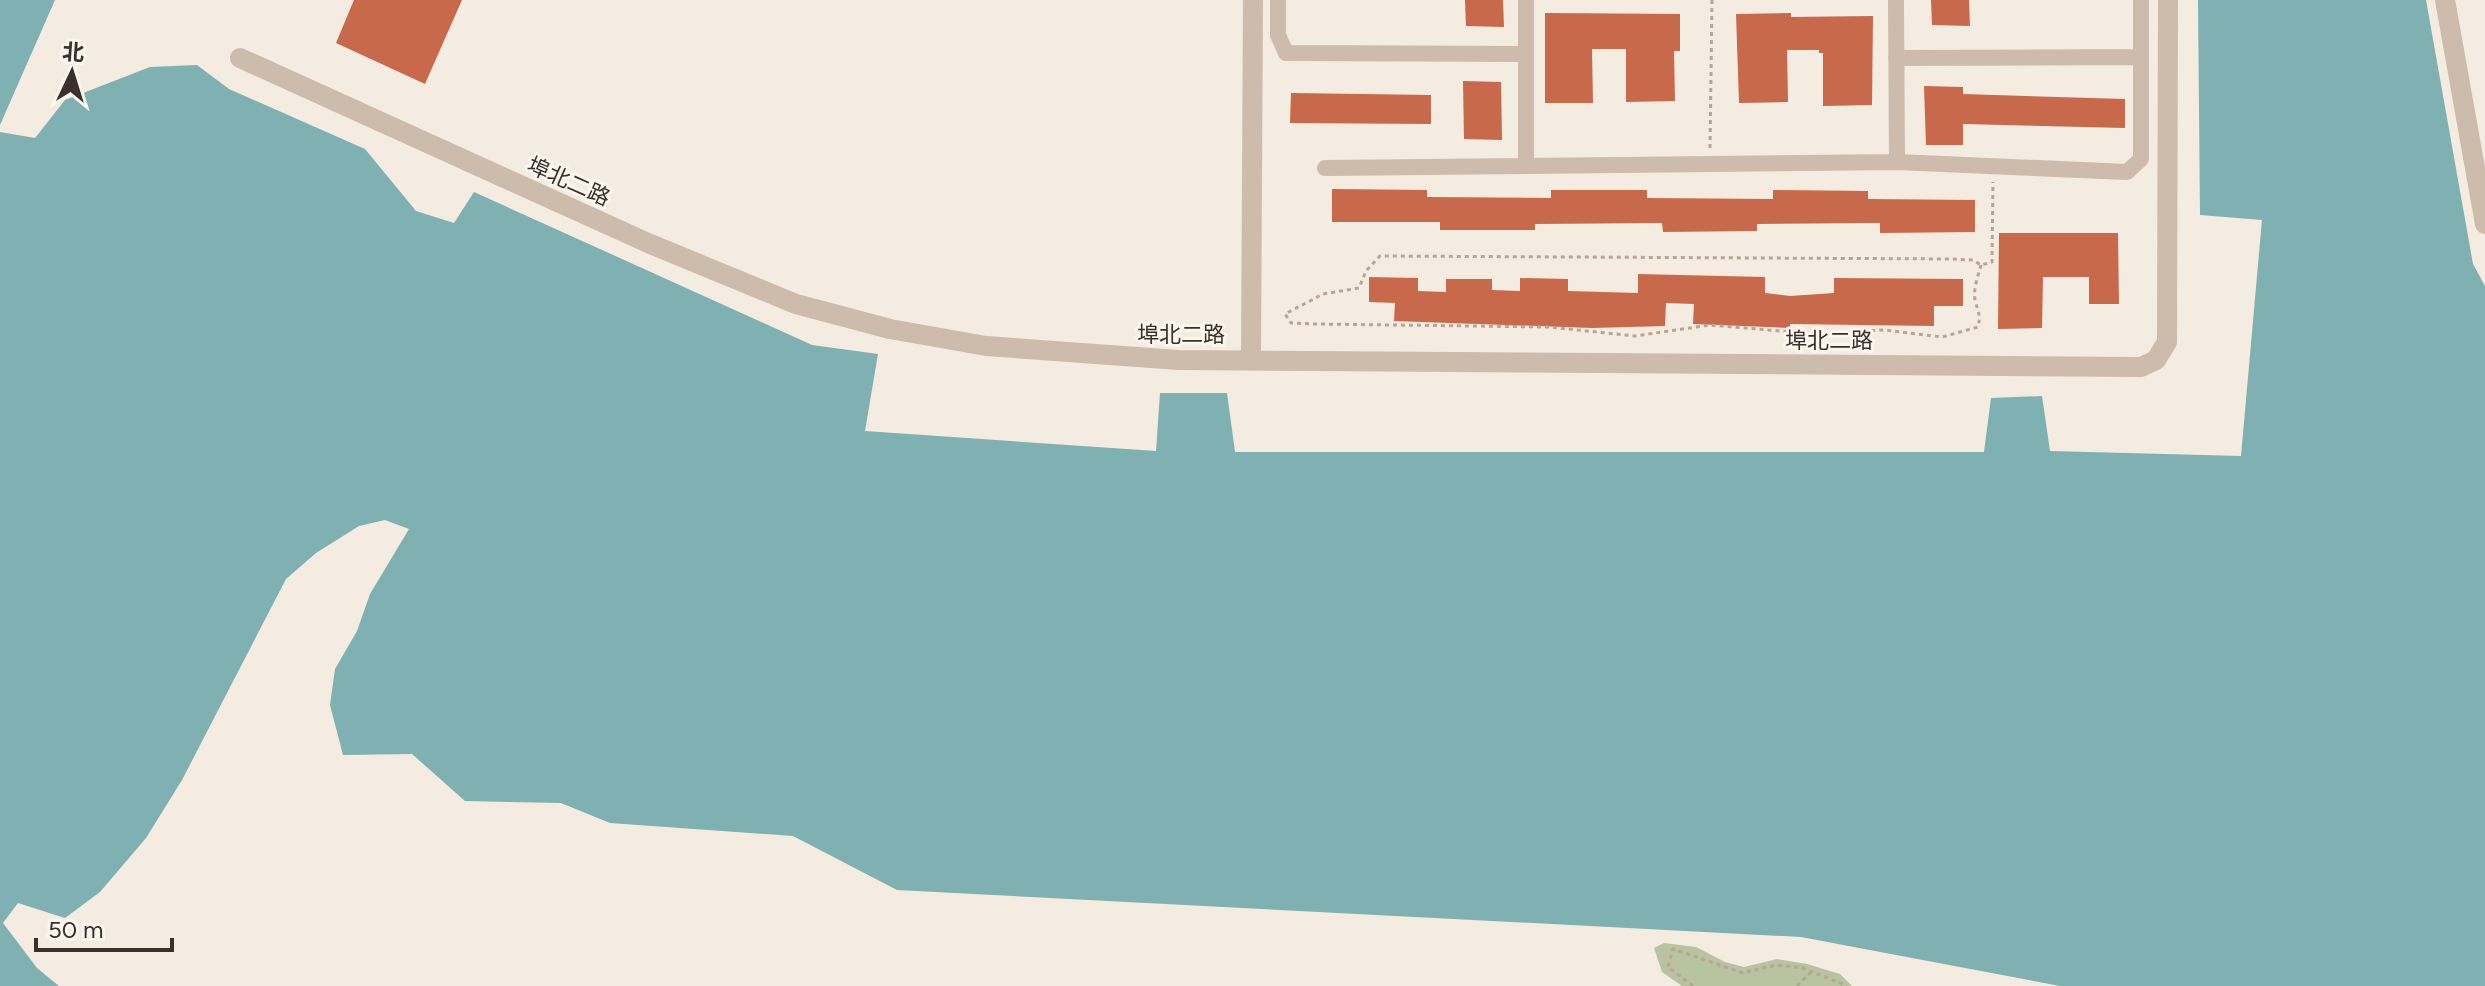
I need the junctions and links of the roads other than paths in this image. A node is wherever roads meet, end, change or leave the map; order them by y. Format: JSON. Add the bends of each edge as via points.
{"nodes":[{"id":1,"x":1253,"y":0,"type":"edge"},
{"id":2,"x":1278,"y":0,"type":"edge"},
{"id":3,"x":1526,"y":0,"type":"edge"},
{"id":4,"x":1896,"y":0,"type":"edge"},
{"id":5,"x":2141,"y":0,"type":"edge"},
{"id":6,"x":2168,"y":0,"type":"edge"},
{"id":7,"x":2445,"y":0,"type":"edge"},
{"id":8,"x":1524,"y":54,"type":"junction"},
{"id":9,"x":2141,"y":57,"type":"junction"},
{"id":10,"x":240,"y":58,"type":"dead end"},
{"id":11,"x":1896,"y":58,"type":"junction"},
{"id":12,"x":1897,"y":162,"type":"junction"},
{"id":13,"x":1526,"y":166,"type":"junction"},
{"id":14,"x":1325,"y":168,"type":"dead end"},
{"id":15,"x":2485,"y":224,"type":"edge"},
{"id":16,"x":1251,"y":358,"type":"junction"}],
"edges":[{"from":1,"to":16,"type":"street"},
{"from":2,"to":8,"type":"street","via":[[1278,35],[1286,53]]},
{"from":3,"to":8,"type":"street"},
{"from":4,"to":11,"type":"street"},
{"from":5,"to":9,"type":"street"},
{"from":6,"to":16,"type":"street","name":"埠北二路","via":[[2167,342],[2156,360],[2141,367]]},
{"from":7,"to":15,"type":"street"},
{"from":8,"to":13,"type":"street"},
{"from":9,"to":11,"type":"street"},
{"from":9,"to":12,"type":"street","via":[[2141,159],[2127,172]]},
{"from":10,"to":16,"type":"street","name":"埠北二路","via":[[745,285],[843,318],[937,339],[1043,353]]},
{"from":11,"to":12,"type":"street"},
{"from":12,"to":13,"type":"street"},
{"from":13,"to":14,"type":"street"}]}
